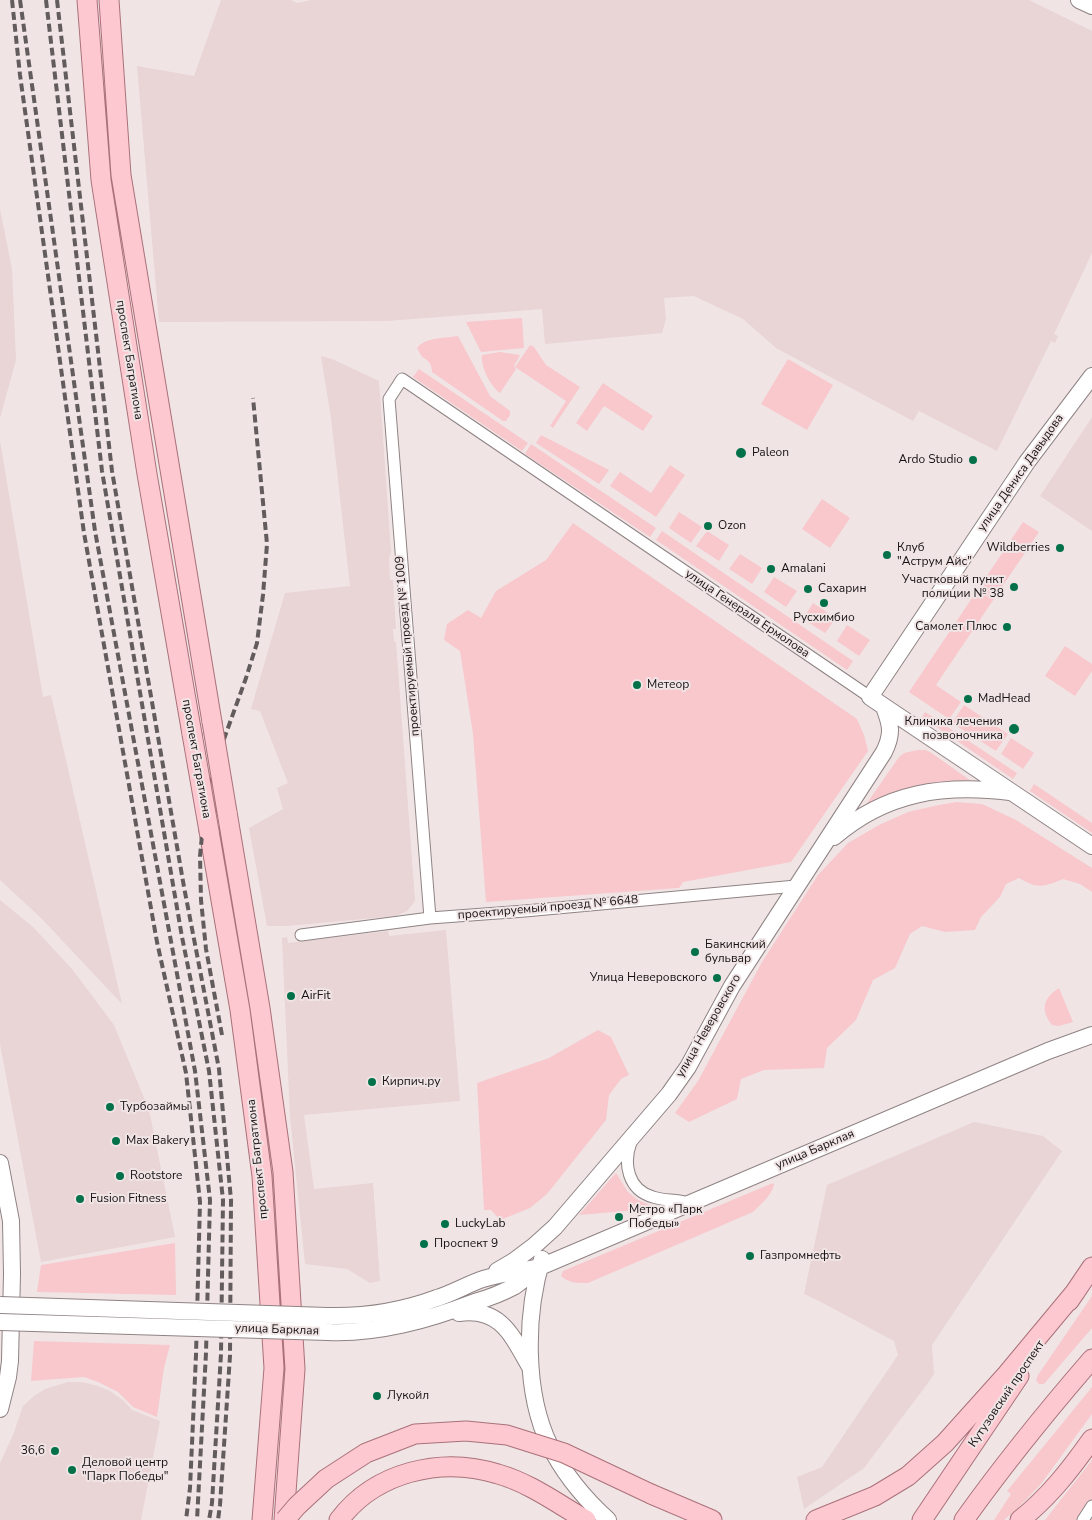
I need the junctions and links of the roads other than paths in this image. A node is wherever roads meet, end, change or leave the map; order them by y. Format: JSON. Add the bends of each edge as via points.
{"nodes":[{"id":1,"x":87,"y":0,"type":"edge"},
{"id":2,"x":109,"y":0,"type":"edge"},
{"id":3,"x":1080,"y":0,"type":"edge"},
{"id":4,"x":1092,"y":6,"type":"edge"},
{"id":5,"x":1092,"y":376,"type":"edge"},
{"id":6,"x":402,"y":379,"type":"joint"},
{"id":7,"x":870,"y":697,"type":"junction"},
{"id":8,"x":884,"y":707,"type":"junction"},
{"id":9,"x":1012,"y":792,"type":"junction"},
{"id":10,"x":1092,"y":846,"type":"edge"},
{"id":11,"x":819,"y":852,"type":"junction"},
{"id":12,"x":796,"y":886,"type":"junction"},
{"id":13,"x":430,"y":918,"type":"junction"},
{"id":14,"x":302,"y":935,"type":"dead end"},
{"id":15,"x":1092,"y":1035,"type":"edge"},
{"id":16,"x":634,"y":1135,"type":"junction"},
{"id":17,"x":0,"y":1163,"type":"edge"},
{"id":18,"x":688,"y":1203,"type":"junction"},
{"id":19,"x":555,"y":1227,"type":"junction"},
{"id":20,"x":6,"y":1252,"type":"edge"},
{"id":21,"x":540,"y":1267,"type":"junction"},
{"id":22,"x":1092,"y":1267,"type":"edge"},
{"id":23,"x":483,"y":1279,"type":"junction"},
{"id":24,"x":1076,"y":1291,"type":"junction"},
{"id":25,"x":0,"y":1305,"type":"edge"},
{"id":26,"x":434,"y":1317,"type":"junction"},
{"id":27,"x":0,"y":1322,"type":"edge"},
{"id":28,"x":328,"y":1324,"type":"junction"},
{"id":29,"x":1092,"y":1359,"type":"edge"},
{"id":30,"x":531,"y":1369,"type":"junction"},
{"id":31,"x":2,"y":1392,"type":"edge"},
{"id":32,"x":0,"y":1409,"type":"edge"},
{"id":33,"x":1092,"y":1439,"type":"edge"},
{"id":34,"x":1092,"y":1506,"type":"edge"},
{"id":35,"x":262,"y":1520,"type":"edge"},
{"id":36,"x":285,"y":1520,"type":"edge"},
{"id":37,"x":338,"y":1520,"type":"edge"},
{"id":38,"x":586,"y":1520,"type":"edge"},
{"id":39,"x":608,"y":1520,"type":"edge"},
{"id":40,"x":712,"y":1520,"type":"edge"},
{"id":41,"x":816,"y":1520,"type":"edge"},
{"id":42,"x":922,"y":1520,"type":"edge"},
{"id":43,"x":964,"y":1520,"type":"edge"},
{"id":44,"x":1020,"y":1520,"type":"edge"},
{"id":45,"x":1083,"y":1520,"type":"edge"}],
"edges":[{"from":1,"to":35,"type":"main road","name":"проспект Багратиона","bridge":true,"via":[[101,180],[147,474],[240,1010],[262,1176],[274,1368]]},
{"from":2,"to":36,"type":"main road","name":"проспект Багратиона","bridge":true,"via":[[122,175],[260,1008],[282,1172],[295,1370]]},
{"from":3,"to":4,"type":"main road"},
{"from":5,"to":7,"type":"main road","name":"улица Дениса Давыдова","via":[[1027,462]]},
{"from":6,"to":7,"type":"street","name":"улица Генерала Ермолова"},
{"from":6,"to":13,"type":"street","name":"проектируемый проезд № 1009","via":[[389,398]]},
{"from":7,"to":8,"type":"main road","name":"улица Генерала Ермолова"},
{"from":8,"to":9,"type":"main road","name":"улица Генерала Ермолова"},
{"from":8,"to":11,"type":"main road","name":"улица Неверовского","via":[[890,722],[888,743]]},
{"from":9,"to":10,"type":"main road","name":"улица Генерала Ермолова"},
{"from":9,"to":11,"type":"main road","via":[[940,790],[902,798],[884,804],[846,826]]},
{"from":11,"to":12,"type":"main road","name":"улица Неверовского"},
{"from":12,"to":13,"type":"street","name":"проектируемый проезд № 6648"},
{"from":12,"to":16,"type":"main road","name":"улица Неверовского","via":[[732,986],[688,1067]]},
{"from":13,"to":14,"type":"street","name":"проектируемый проезд № 6648"},
{"from":15,"to":18,"type":"main road","name":"улица Барклая"},
{"from":16,"to":18,"type":"street","via":[[626,1161],[637,1188],[655,1198]]},
{"from":16,"to":19,"type":"main road","name":"улица Неверовского"},
{"from":17,"to":20,"type":"main road","via":[[11,1221]]},
{"from":18,"to":21,"type":"main road","name":"улица Барклая"},
{"from":19,"to":21,"type":"main road"},
{"from":19,"to":23,"type":"main road","name":"улица Неверовского","via":[[524,1254]]},
{"from":20,"to":31,"type":"main road","via":[[10,1361]]},
{"from":21,"to":23,"type":"main road","name":"улица Барклая"},
{"from":21,"to":26,"type":"main road","name":"улица Барклая","via":[[515,1286]]},
{"from":21,"to":30,"type":"main road","via":[[533,1299]]},
{"from":22,"to":24,"type":"main road","name":"Кутузовский проспект"},
{"from":23,"to":28,"type":"main road","name":"улица Барклая","via":[[411,1306]]},
{"from":24,"to":41,"type":"main road","via":[[1007,1374],[944,1443],[908,1476],[875,1496]]},
{"from":24,"to":42,"type":"main road","name":"Кутузовский проспект"},
{"from":25,"to":28,"type":"main road","name":"улица Барклая","bridge":true},
{"from":26,"to":28,"type":"main road","name":"улица Барклая","via":[[364,1331]]},
{"from":26,"to":30,"type":"main road","via":[[475,1312],[493,1318],[507,1330]]},
{"from":27,"to":28,"type":"main road","name":"улица Барклая","bridge":true},
{"from":29,"to":43,"type":"main road","via":[[1012,1455]]},
{"from":30,"to":39,"type":"main road","via":[[539,1417],[550,1445],[572,1483]]},
{"from":31,"to":32,"type":"main road"},
{"from":33,"to":44,"type":"main road","via":[[1040,1504]]},
{"from":34,"to":45,"type":"street"},
{"from":36,"to":40,"type":"main road","bridge":true,"via":[[326,1479],[366,1453],[415,1434],[466,1431],[507,1435],[564,1453]]},
{"from":37,"to":38,"type":"main road","via":[[366,1494],[392,1478],[421,1468],[447,1466],[498,1474],[526,1485]]}]}
